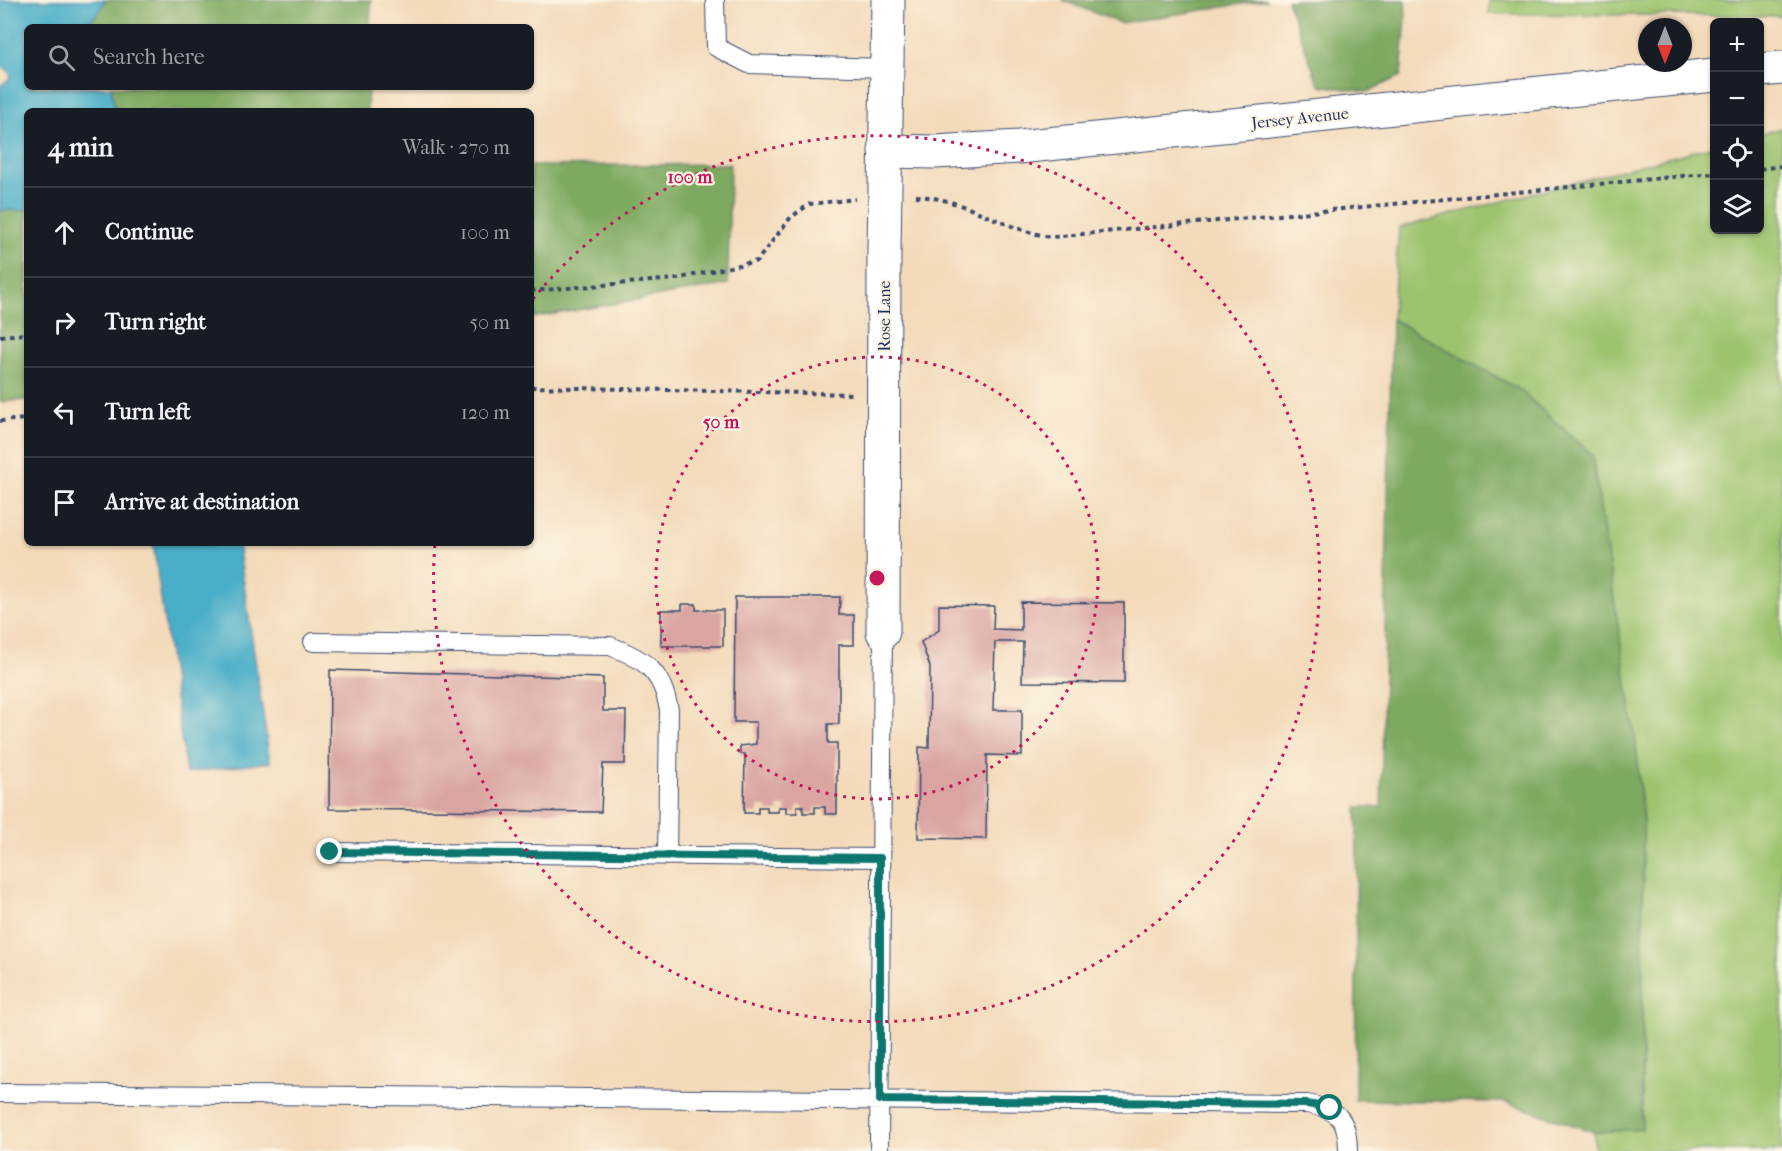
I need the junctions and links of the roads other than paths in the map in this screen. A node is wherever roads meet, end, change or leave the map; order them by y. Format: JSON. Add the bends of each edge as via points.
{"nodes":[{"id":1,"x":715,"y":0,"type":"edge"},
{"id":2,"x":888,"y":0,"type":"edge"},
{"id":3,"x":887,"y":68,"type":"junction"},
{"id":4,"x":1782,"y":68,"type":"edge"},
{"id":5,"x":1764,"y":70,"type":"edge"},
{"id":6,"x":1710,"y":75,"type":"edge"},
{"id":7,"x":885,"y":151,"type":"junction"},
{"id":8,"x":883,"y":632,"type":"joint"},
{"id":9,"x":313,"y":642,"type":"dead end"},
{"id":10,"x":330,"y":852,"type":"dead end"},
{"id":11,"x":667,"y":856,"type":"junction"},
{"id":12,"x":880,"y":858,"type":"junction"},
{"id":13,"x":0,"y":1093,"type":"edge"},
{"id":14,"x":880,"y":1100,"type":"junction"},
{"id":15,"x":879,"y":1151,"type":"edge"},
{"id":16,"x":1348,"y":1151,"type":"edge"}],
"edges":[{"from":1,"to":3,"type":"lane","via":[[716,47],[749,64]]},
{"from":2,"to":3,"type":"street","name":"Rose Lane"},
{"from":3,"to":7,"type":"street","name":"Rose Lane"},
{"from":4,"to":5,"type":"street"},
{"from":6,"to":7,"type":"street","name":"Jersey Avenue","via":[[1019,147]]},
{"from":7,"to":8,"type":"street","name":"Rose Lane"},
{"from":8,"to":12,"type":"lane"},
{"from":9,"to":11,"type":"lane","via":[[610,646],[636,656],[654,671],[665,689],[669,710]]},
{"from":10,"to":11,"type":"lane"},
{"from":11,"to":12,"type":"lane"},
{"from":12,"to":14,"type":"lane"},
{"from":13,"to":14,"type":"lane"},
{"from":14,"to":15,"type":"lane"},
{"from":14,"to":16,"type":"lane","via":[[1307,1104],[1330,1108],[1337,1116],[1343,1124]]}]}
